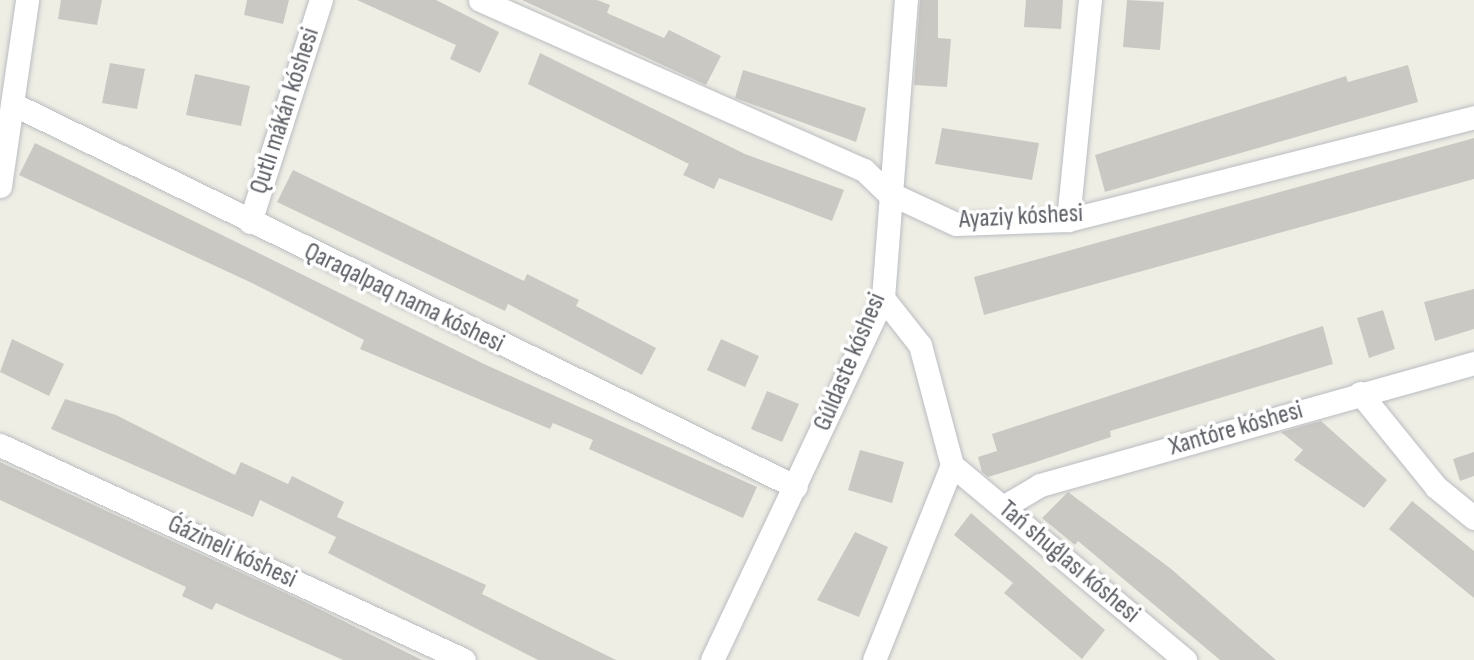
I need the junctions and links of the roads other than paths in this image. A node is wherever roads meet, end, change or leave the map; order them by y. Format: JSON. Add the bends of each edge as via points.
{"nodes":[{"id":1,"x":27,"y":0,"type":"edge"},
{"id":2,"x":321,"y":0,"type":"edge"},
{"id":3,"x":480,"y":0,"type":"edge"},
{"id":4,"x":906,"y":0,"type":"edge"},
{"id":5,"x":1090,"y":0,"type":"edge"},
{"id":6,"x":15,"y":105,"type":"junction"},
{"id":7,"x":1474,"y":117,"type":"edge"},
{"id":8,"x":0,"y":186,"type":"edge"},
{"id":9,"x":887,"y":192,"type":"junction"},
{"id":10,"x":1068,"y":220,"type":"junction"},
{"id":11,"x":250,"y":222,"type":"junction"},
{"id":12,"x":883,"y":298,"type":"junction"},
{"id":13,"x":1474,"y":363,"type":"edge"},
{"id":14,"x":1360,"y":393,"type":"junction"},
{"id":15,"x":0,"y":445,"type":"edge"},
{"id":16,"x":951,"y":465,"type":"junction"},
{"id":17,"x":796,"y":486,"type":"junction"},
{"id":18,"x":1003,"y":507,"type":"junction"},
{"id":19,"x":1474,"y":518,"type":"edge"},
{"id":20,"x":464,"y":660,"type":"edge"},
{"id":21,"x":712,"y":660,"type":"edge"},
{"id":22,"x":874,"y":660,"type":"edge"},
{"id":23,"x":1185,"y":660,"type":"edge"}],
"edges":[{"from":1,"to":6,"type":"street"},
{"from":2,"to":11,"type":"street","name":"Qutlı mákán kóshesi"},
{"from":3,"to":9,"type":"street","name":"Ayaziy kóshesi","via":[[864,170]]},
{"from":4,"to":9,"type":"street","name":"Gúldaste kóshesi"},
{"from":5,"to":10,"type":"street"},
{"from":6,"to":8,"type":"street"},
{"from":6,"to":11,"type":"street","name":"Qaraqalpaq nama kóshesi"},
{"from":7,"to":10,"type":"street","name":"Ayaziy kóshesi"},
{"from":9,"to":10,"type":"street","name":"Ayaziy kóshesi","via":[[956,224]]},
{"from":9,"to":12,"type":"street","name":"Gúldaste kóshesi"},
{"from":11,"to":17,"type":"street","name":"Qaraqalpaq nama kóshesi"},
{"from":12,"to":16,"type":"street","via":[[920,345]]},
{"from":12,"to":17,"type":"street","name":"Gúldaste kóshesi"},
{"from":13,"to":14,"type":"street","name":"Xantóre kóshesi"},
{"from":14,"to":18,"type":"street","name":"Xantóre kóshesi","via":[[1040,485]]},
{"from":14,"to":19,"type":"street","via":[[1436,487]]},
{"from":15,"to":20,"type":"street","name":"Ǵázineli kóshesi"},
{"from":16,"to":18,"type":"street","name":"Tań shuǵlası kóshesi"},
{"from":16,"to":22,"type":"street"},
{"from":17,"to":21,"type":"street","name":"Gúldaste kóshesi"},
{"from":18,"to":23,"type":"street","name":"Tań shuǵlası kóshesi"}]}
